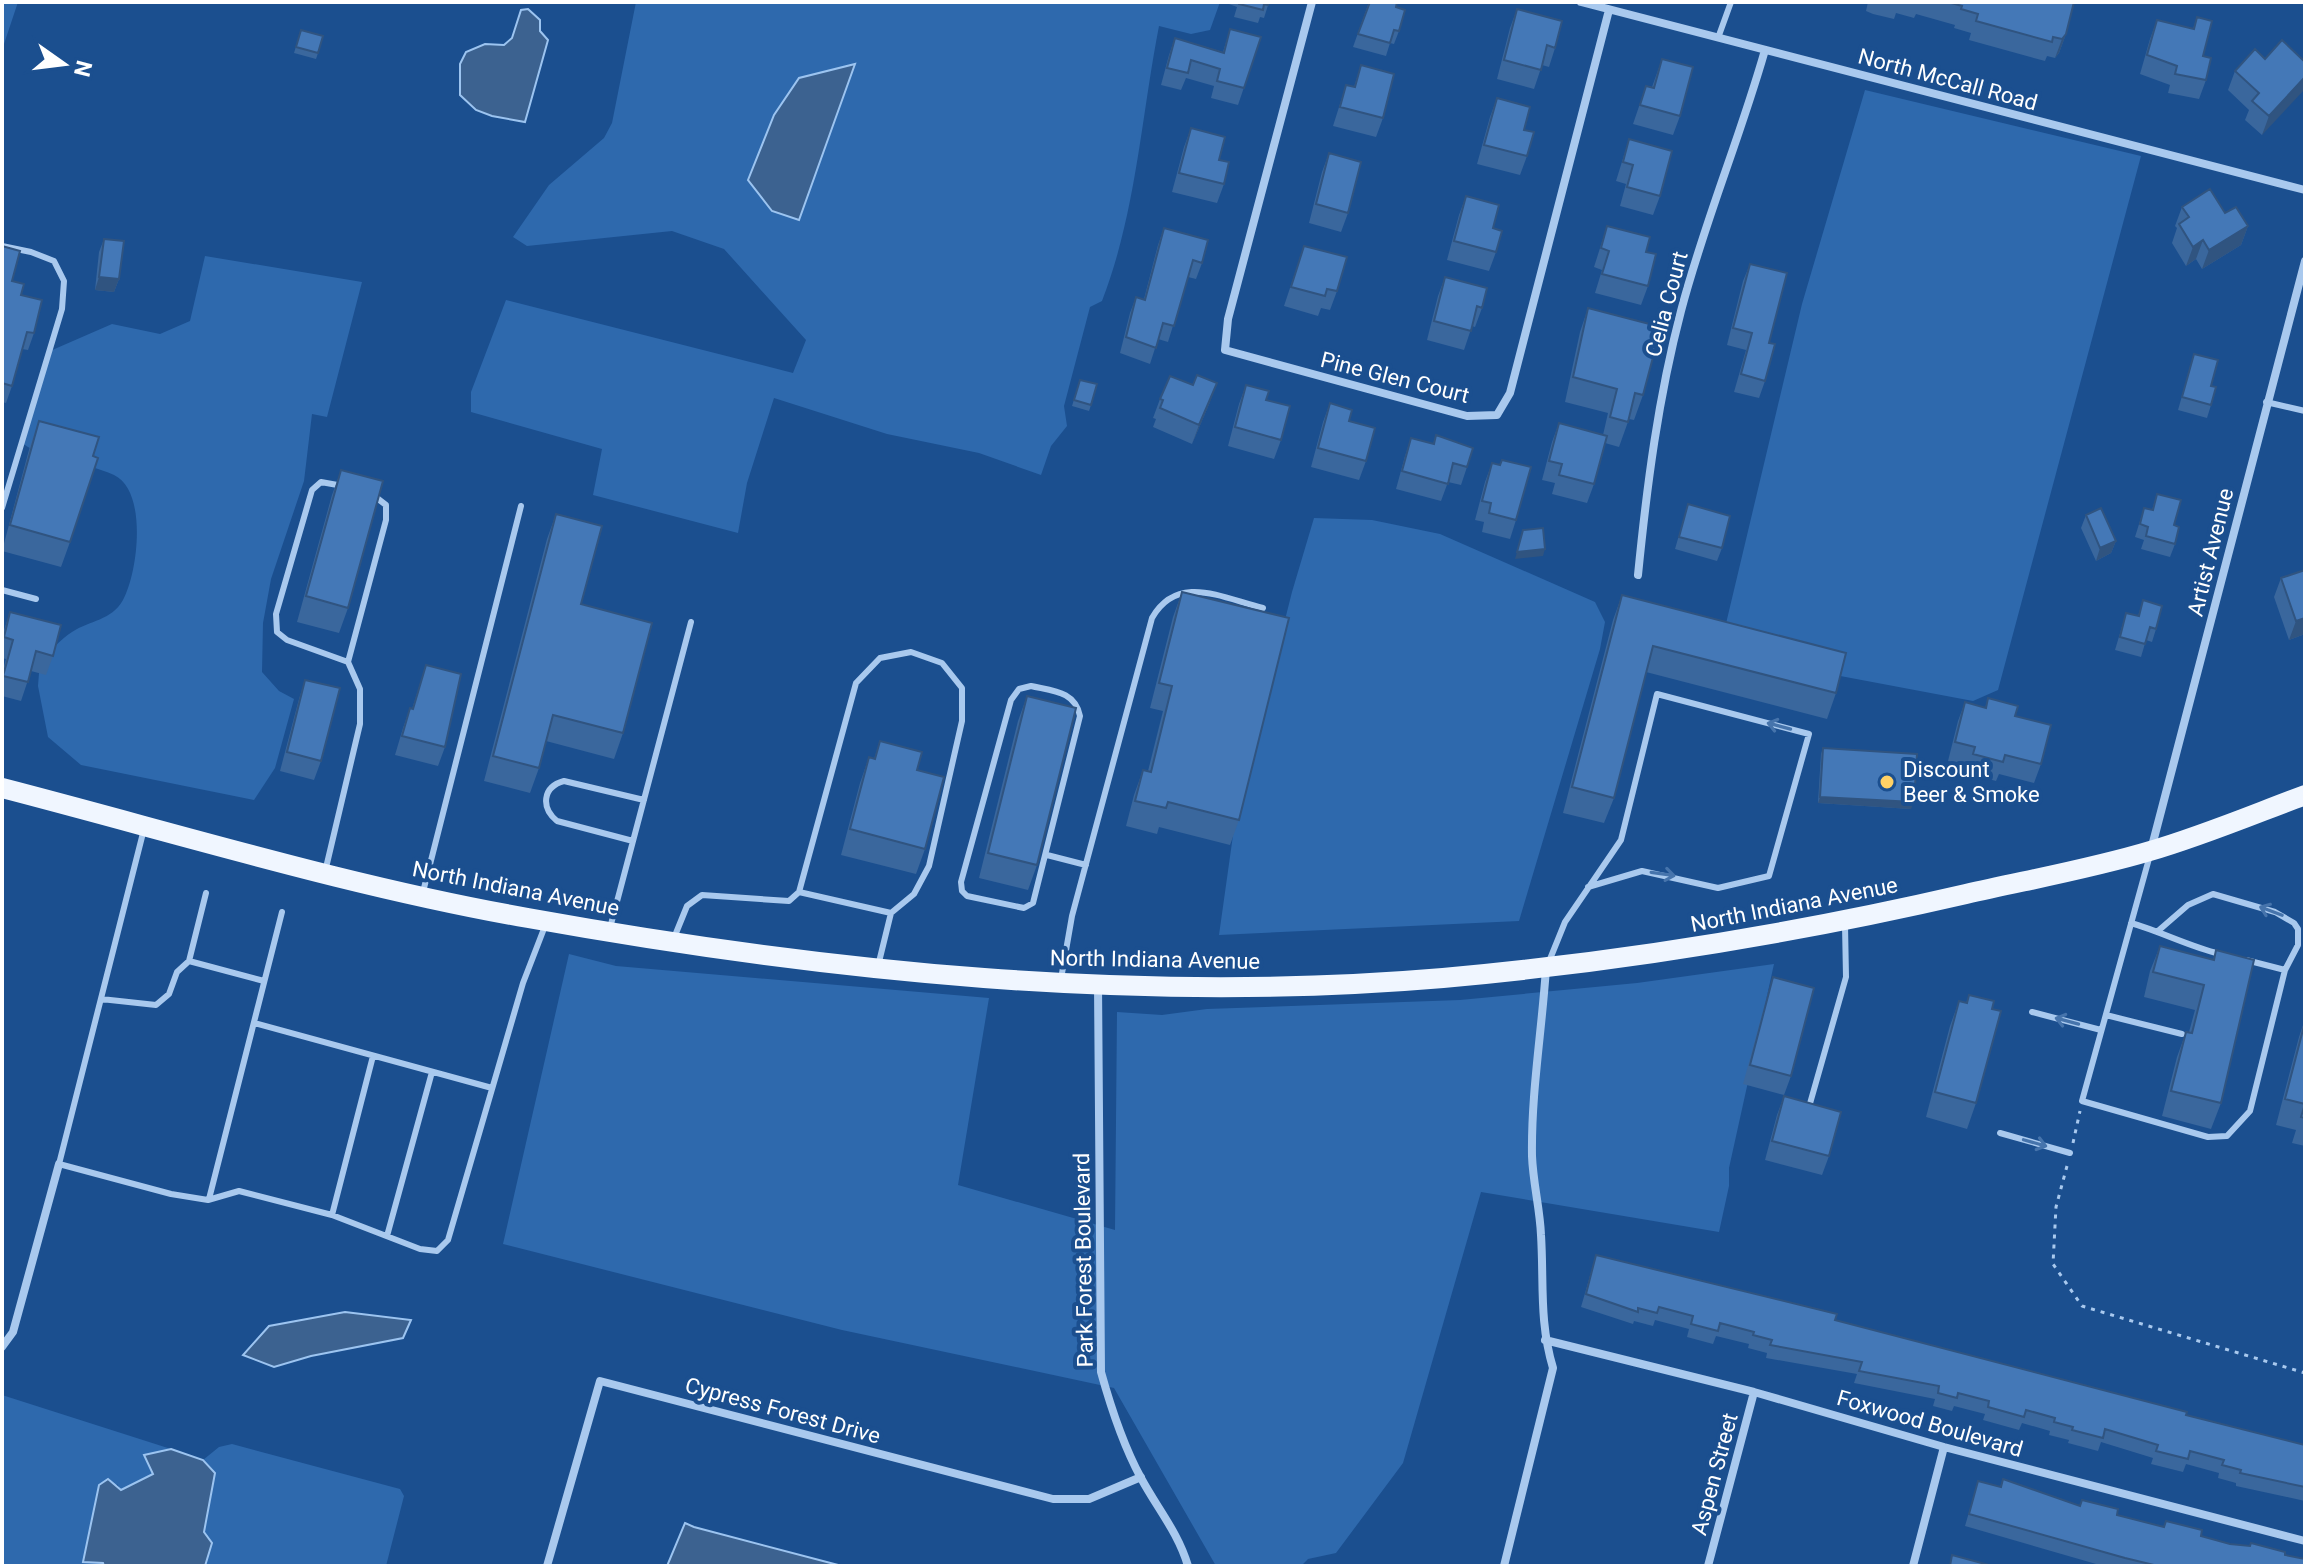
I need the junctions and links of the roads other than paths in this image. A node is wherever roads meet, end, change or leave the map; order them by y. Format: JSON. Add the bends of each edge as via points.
{"nodes":[{"id":1,"x":1312,"y":2,"type":"edge"},
{"id":2,"x":1581,"y":2,"type":"edge"},
{"id":3,"x":1731,"y":2,"type":"edge"},
{"id":4,"x":1609,"y":10,"type":"junction"},
{"id":5,"x":1718,"y":38,"type":"junction"},
{"id":6,"x":1765,"y":50,"type":"junction"},
{"id":7,"x":2305,"y":190,"type":"edge"},
{"id":8,"x":2,"y":246,"type":"edge"},
{"id":9,"x":2305,"y":261,"type":"edge"},
{"id":10,"x":2266,"y":402,"type":"junction"},
{"id":11,"x":2305,"y":411,"type":"edge"},
{"id":12,"x":348,"y":487,"type":"edge"},
{"id":13,"x":362,"y":492,"type":"edge"},
{"id":14,"x":521,"y":506,"type":"dead end"},
{"id":15,"x":2,"y":508,"type":"edge"},
{"id":16,"x":1638,"y":575,"type":"dead end"},
{"id":17,"x":2,"y":590,"type":"edge"},
{"id":18,"x":36,"y":599,"type":"dead end"},
{"id":19,"x":1263,"y":608,"type":"edge"},
{"id":20,"x":691,"y":622,"type":"dead end"},
{"id":21,"x":348,"y":662,"type":"junction"},
{"id":22,"x":2,"y":788,"type":"edge"},
{"id":23,"x":2305,"y":795,"type":"edge"},
{"id":24,"x":644,"y":800,"type":"junction"},
{"id":25,"x":145,"y":825,"type":"junction"},
{"id":26,"x":633,"y":841,"type":"junction"},
{"id":27,"x":2151,"y":851,"type":"junction"},
{"id":28,"x":1047,"y":855,"type":"junction"},
{"id":29,"x":1086,"y":865,"type":"junction"},
{"id":30,"x":325,"y":872,"type":"junction"},
{"id":31,"x":1588,"y":887,"type":"junction"},
{"id":32,"x":799,"y":892,"type":"junction"},
{"id":33,"x":206,"y":893,"type":"dead end"},
{"id":34,"x":422,"y":896,"type":"junction"},
{"id":35,"x":282,"y":912,"type":"dead end"},
{"id":36,"x":891,"y":913,"type":"junction"},
{"id":37,"x":547,"y":921,"type":"junction"},
{"id":38,"x":1844,"y":922,"type":"junction"},
{"id":39,"x":2131,"y":923,"type":"junction"},
{"id":40,"x":610,"y":931,"type":"junction"},
{"id":41,"x":2158,"y":931,"type":"junction"},
{"id":42,"x":672,"y":940,"type":"junction"},
{"id":43,"x":2228,"y":956,"type":"edge"},
{"id":44,"x":2243,"y":959,"type":"edge"},
{"id":45,"x":189,"y":961,"type":"junction"},
{"id":46,"x":878,"y":966,"type":"junction"},
{"id":47,"x":1546,"y":967,"type":"junction"},
{"id":48,"x":2285,"y":970,"type":"junction"},
{"id":49,"x":264,"y":981,"type":"junction"},
{"id":50,"x":1060,"y":981,"type":"junction"},
{"id":51,"x":1098,"y":983,"type":"junction"},
{"id":52,"x":101,"y":999,"type":"junction"},
{"id":53,"x":2032,"y":1012,"type":"dead end"},
{"id":54,"x":2106,"y":1015,"type":"junction"},
{"id":55,"x":254,"y":1023,"type":"junction"},
{"id":56,"x":2101,"y":1030,"type":"junction"},
{"id":57,"x":2182,"y":1034,"type":"edge"},
{"id":58,"x":373,"y":1056,"type":"junction"},
{"id":59,"x":432,"y":1072,"type":"junction"},
{"id":60,"x":492,"y":1088,"type":"junction"},
{"id":61,"x":1809,"y":1107,"type":"edge"},
{"id":62,"x":2000,"y":1133,"type":"dead end"},
{"id":63,"x":2070,"y":1153,"type":"road end"},
{"id":64,"x":59,"y":1164,"type":"junction"},
{"id":65,"x":208,"y":1200,"type":"junction"},
{"id":66,"x":332,"y":1215,"type":"junction"},
{"id":67,"x":387,"y":1236,"type":"junction"},
{"id":68,"x":1545,"y":1340,"type":"junction"},
{"id":69,"x":2,"y":1347,"type":"edge"},
{"id":70,"x":1754,"y":1392,"type":"junction"},
{"id":71,"x":1944,"y":1447,"type":"junction"},
{"id":72,"x":1141,"y":1477,"type":"junction"},
{"id":73,"x":2305,"y":1541,"type":"edge"},
{"id":74,"x":547,"y":1566,"type":"edge"},
{"id":75,"x":1188,"y":1566,"type":"edge"},
{"id":76,"x":1504,"y":1566,"type":"edge"},
{"id":77,"x":1708,"y":1566,"type":"edge"},
{"id":78,"x":1913,"y":1566,"type":"edge"}],
"edges":[{"from":1,"to":4,"type":"street","name":"Pine Glen Court","via":[[1228,319],[1225,350],[1467,416],[1497,415],[1510,393]]},
{"from":2,"to":4,"type":"street","name":"North McCall Road"},
{"from":3,"to":5,"type":"lane"},
{"from":4,"to":5,"type":"street","name":"North McCall Road"},
{"from":5,"to":6,"type":"street","name":"North McCall Road"},
{"from":6,"to":7,"type":"street","name":"North McCall Road"},
{"from":6,"to":16,"type":"street","name":"Celia Court","via":[[1703,237],[1661,391]]},
{"from":8,"to":15,"type":"lane","via":[[54,261],[64,281],[62,309]]},
{"from":9,"to":10,"type":"street","name":"Artist Avenue"},
{"from":10,"to":11,"type":"lane"},
{"from":10,"to":27,"type":"street","name":"Artist Avenue"},
{"from":12,"to":21,"type":"lane","via":[[321,482],[312,490],[276,614],[277,632],[287,640]]},
{"from":13,"to":21,"type":"lane","via":[[386,505],[386,520]]},
{"from":14,"to":34,"type":"lane"},
{"from":17,"to":18,"type":"lane"},
{"from":19,"to":29,"type":"lane","via":[[1192,591],[1162,602],[1152,618]]},
{"from":20,"to":24,"type":"lane"},
{"from":21,"to":30,"type":"lane","via":[[360,689],[360,724]]},
{"from":22,"to":25,"type":"main road","name":"North Indiana Avenue"},
{"from":23,"to":27,"type":"main road","name":"North Indiana Avenue"},
{"from":24,"to":26,"type":"lane"},
{"from":24,"to":26,"type":"lane","via":[[564,781],[548,792],[548,814],[557,821]]},
{"from":25,"to":30,"type":"main road","name":"North Indiana Avenue"},
{"from":25,"to":52,"type":"lane"},
{"from":26,"to":40,"type":"lane"},
{"from":27,"to":38,"type":"main road","name":"North Indiana Avenue"},
{"from":27,"to":39,"type":"lane"},
{"from":28,"to":28,"type":"lane","via":[[1080,716],[1070,696],[1031,686],[1019,689],[1011,700],[962,891],[1030,907]]},
{"from":28,"to":29,"type":"lane"},
{"from":29,"to":50,"type":"lane"},
{"from":30,"to":34,"type":"main road","name":"North Indiana Avenue"},
{"from":31,"to":31,"type":"lane","one_way":true,"via":[[1642,871],[1718,888],[1769,876],[1809,734],[1657,694],[1621,840]]},
{"from":31,"to":47,"type":"lane","via":[[1565,922]]},
{"from":32,"to":36,"type":"lane"},
{"from":32,"to":36,"type":"lane","via":[[856,683],[880,658],[911,652],[942,663],[962,688],[962,721],[929,866],[914,894]]},
{"from":32,"to":42,"type":"lane","via":[[789,901],[702,895],[687,906]]},
{"from":33,"to":45,"type":"lane"},
{"from":34,"to":37,"type":"main road","name":"North Indiana Avenue"},
{"from":35,"to":49,"type":"lane"},
{"from":36,"to":46,"type":"lane"},
{"from":37,"to":40,"type":"main road","name":"North Indiana Avenue"},
{"from":37,"to":60,"type":"lane"},
{"from":38,"to":47,"type":"main road","name":"North Indiana Avenue","via":[[1692,949]]},
{"from":38,"to":61,"type":"lane","via":[[1846,977]]},
{"from":39,"to":41,"type":"lane"},
{"from":39,"to":54,"type":"lane"},
{"from":40,"to":42,"type":"main road","name":"North Indiana Avenue"},
{"from":41,"to":43,"type":"lane","via":[[2186,946]]},
{"from":48,"to":41,"type":"lane","one_way":true,"via":[[2300,937],[2294,923],[2226,896],[2196,900]]},
{"from":42,"to":46,"type":"main road","name":"North Indiana Avenue"},
{"from":44,"to":48,"type":"lane"},
{"from":45,"to":49,"type":"lane"},
{"from":45,"to":52,"type":"lane","via":[[156,1005]]},
{"from":46,"to":50,"type":"main road","name":"North Indiana Avenue"},
{"from":47,"to":51,"type":"main road","name":"North Indiana Avenue","via":[[1319,984]]},
{"from":47,"to":68,"type":"street","via":[[1532,1154]]},
{"from":48,"to":56,"type":"lane","via":[[2250,1111],[2227,1136],[2208,1137],[2082,1101]]},
{"from":49,"to":55,"type":"lane"},
{"from":50,"to":51,"type":"main road","name":"North Indiana Avenue"},
{"from":51,"to":72,"type":"street","name":"Park Forest Boulevard","via":[[1101,1372]]},
{"from":52,"to":64,"type":"lane"},
{"from":56,"to":53,"type":"lane","one_way":true},
{"from":54,"to":56,"type":"lane"},
{"from":54,"to":57,"type":"lane"},
{"from":55,"to":58,"type":"lane"},
{"from":55,"to":65,"type":"lane"},
{"from":58,"to":59,"type":"lane"},
{"from":58,"to":66,"type":"lane"},
{"from":59,"to":60,"type":"lane"},
{"from":59,"to":67,"type":"lane"},
{"from":60,"to":67,"type":"lane","via":[[448,1240],[437,1251]]},
{"from":62,"to":63,"type":"lane","one_way":true},
{"from":64,"to":65,"type":"lane"},
{"from":64,"to":69,"type":"street","via":[[13,1332]]},
{"from":65,"to":66,"type":"lane","via":[[239,1191]]},
{"from":66,"to":67,"type":"lane"},
{"from":68,"to":70,"type":"street","name":"Foxwood Boulevard"},
{"from":68,"to":76,"type":"street","via":[[1553,1368]]},
{"from":70,"to":71,"type":"street","name":"Foxwood Boulevard"},
{"from":70,"to":77,"type":"street","name":"Aspen Street"},
{"from":71,"to":73,"type":"street","name":"Foxwood Boulevard"},
{"from":71,"to":78,"type":"street"},
{"from":72,"to":74,"type":"street","name":"Cypress Forest Drive","via":[[1089,1499],[1053,1499],[600,1381]]},
{"from":72,"to":75,"type":"street","name":"Park Forest Boulevard","via":[[1173,1527]]}]}
